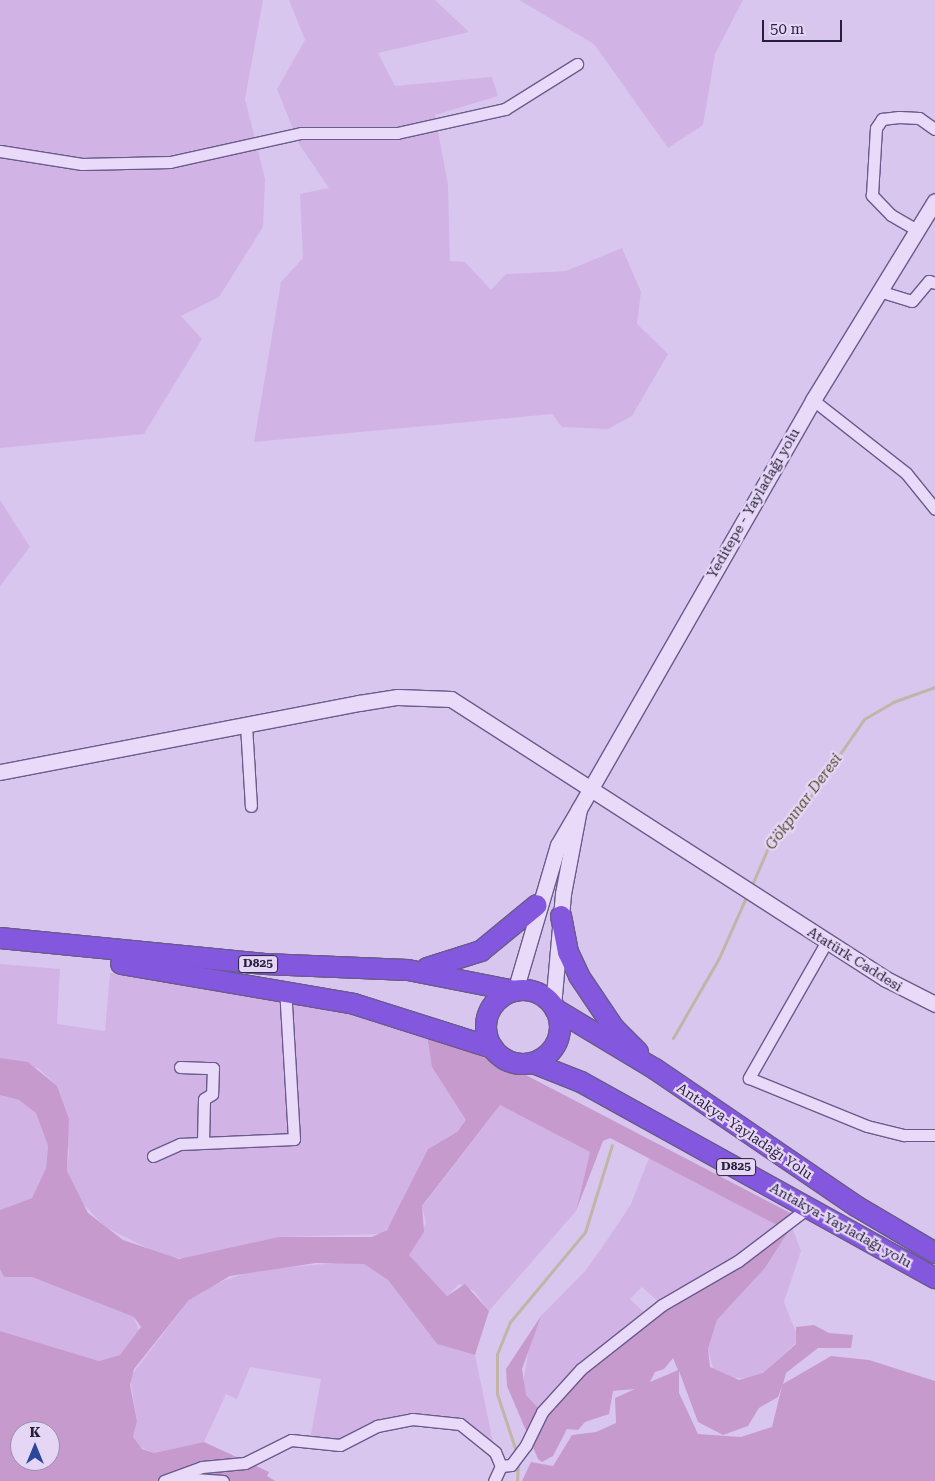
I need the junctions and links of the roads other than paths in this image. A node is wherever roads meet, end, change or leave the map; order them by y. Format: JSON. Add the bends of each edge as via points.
{"nodes":[{"id":1,"x":577,"y":64,"type":"dead end"},
{"id":2,"x":935,"y":129,"type":"edge"},
{"id":3,"x":0,"y":151,"type":"edge"},
{"id":4,"x":935,"y":201,"type":"edge"},
{"id":5,"x":917,"y":230,"type":"junction"},
{"id":6,"x":935,"y":283,"type":"edge"},
{"id":7,"x":878,"y":291,"type":"junction"},
{"id":8,"x":813,"y":400,"type":"junction"},
{"id":9,"x":935,"y":509,"type":"edge"},
{"id":10,"x":246,"y":725,"type":"junction"},
{"id":11,"x":0,"y":772,"type":"edge"},
{"id":12,"x":594,"y":787,"type":"junction"},
{"id":13,"x":251,"y":806,"type":"dead end"},
{"id":14,"x":579,"y":809,"type":"junction"},
{"id":15,"x":537,"y":905,"type":"junction"},
{"id":16,"x":562,"y":916,"type":"junction"},
{"id":17,"x":0,"y":938,"type":"edge"},
{"id":18,"x":827,"y":941,"type":"junction"},
{"id":19,"x":0,"y":952,"type":"edge"},
{"id":20,"x":408,"y":970,"type":"junction"},
{"id":21,"x":285,"y":989,"type":"junction"},
{"id":22,"x":515,"y":991,"type":"junction"},
{"id":23,"x":935,"y":1004,"type":"edge"},
{"id":24,"x":554,"y":1008,"type":"junction"},
{"id":25,"x":493,"y":1048,"type":"junction"},
{"id":26,"x":533,"y":1062,"type":"junction"},
{"id":27,"x":180,"y":1067,"type":"dead end"},
{"id":28,"x":655,"y":1069,"type":"junction"},
{"id":29,"x":935,"y":1135,"type":"edge"},
{"id":30,"x":203,"y":1142,"type":"junction"},
{"id":31,"x":153,"y":1156,"type":"dead end"},
{"id":32,"x":809,"y":1207,"type":"junction"},
{"id":33,"x":935,"y":1253,"type":"edge"},
{"id":34,"x":935,"y":1278,"type":"edge"},
{"id":35,"x":506,"y":1466,"type":"junction"},
{"id":36,"x":165,"y":1481,"type":"edge"},
{"id":37,"x":223,"y":1481,"type":"edge"},
{"id":38,"x":494,"y":1481,"type":"edge"}],
"edges":[{"from":1,"to":3,"type":"street","via":[[505,109],[397,133],[300,133],[170,162],[82,164]]},
{"from":2,"to":5,"type":"street","via":[[919,118],[899,117],[882,118],[876,128],[872,195],[891,215]]},
{"from":4,"to":5,"type":"main road","name":"Yeditepe - Yayladağı yolu"},
{"from":5,"to":7,"type":"main road","name":"Yeditepe - Yayladağı yolu"},
{"from":6,"to":7,"type":"street","via":[[929,282],[912,301]]},
{"from":7,"to":8,"type":"main road","name":"Yeditepe - Yayladağı yolu"},
{"from":8,"to":9,"type":"street","via":[[906,473]]},
{"from":8,"to":12,"type":"main road","name":"Yeditepe - Yayladağı yolu","via":[[672,641]]},
{"from":10,"to":11,"type":"main road","name":"Atatürk Caddesi"},
{"from":10,"to":12,"type":"main road","name":"Atatürk Caddesi","via":[[398,697],[451,699]]},
{"from":10,"to":13,"type":"street"},
{"from":12,"to":14,"type":"main road","name":"Yeditepe - Yayladağı yolu"},
{"from":12,"to":18,"type":"main road","name":"Atatürk Caddesi","via":[[722,875]]},
{"from":14,"to":15,"type":"main road","name":"Yeditepe - Yayladağı yolu","via":[[558,845]]},
{"from":14,"to":16,"type":"main road","name":"Yeditepe - Yayladağı yolu"},
{"from":15,"to":20,"type":"highway","via":[[481,951],[443,966]]},
{"from":15,"to":22,"type":"main road","name":"Yeditepe - Yayladağı yolu"},
{"from":16,"to":24,"type":"main road","name":"Yeditepe - Yayladağı yolu"},
{"from":16,"to":28,"type":"highway","via":[[568,952],[579,976],[614,1028]]},
{"from":17,"to":20,"type":"highway","number":"D825","via":[[209,960]]},
{"from":18,"to":23,"type":"main road","name":"Atatürk Caddesi"},
{"from":18,"to":29,"type":"street","via":[[749,1078],[867,1126],[904,1135]]},
{"from":19,"to":21,"type":"highway","number":"D825","via":[[162,968]]},
{"from":20,"to":22,"type":"highway","number":"D825"},
{"from":21,"to":25,"type":"highway","number":"D825","via":[[399,1015]]},
{"from":21,"to":30,"type":"street","via":[[294,1139]]},
{"from":22,"to":24,"type":"highway","via":[[540,995]]},
{"from":22,"to":25,"type":"highway","via":[[501,997],[489,1012],[486,1031]]},
{"from":24,"to":26,"type":"highway","via":[[557,1041]]},
{"from":24,"to":28,"type":"highway","name":"Antakya-Yayladağı Yolu","number":"D825"},
{"from":25,"to":26,"type":"highway","via":[[510,1062]]},
{"from":26,"to":32,"type":"highway","name":"Antakya-Yayladağı yolu","number":"D825","via":[[581,1082]]},
{"from":27,"to":30,"type":"street","via":[[213,1068],[212,1094],[204,1100]]},
{"from":28,"to":33,"type":"highway","name":"Antakya-Yayladağı Yolu","number":"D825","via":[[856,1206]]},
{"from":30,"to":31,"type":"street","via":[[171,1146]]},
{"from":32,"to":34,"type":"highway","name":"Antakya-Yayladağı yolu","number":"D825"},
{"from":32,"to":35,"type":"street","via":[[738,1261],[662,1305],[581,1370],[542,1412],[526,1445]]},
{"from":35,"to":36,"type":"street","via":[[495,1452],[460,1424],[412,1419],[377,1426],[340,1445],[290,1440],[245,1463],[202,1467]]},
{"from":35,"to":38,"type":"street"},
{"from":36,"to":37,"type":"street"}]}
